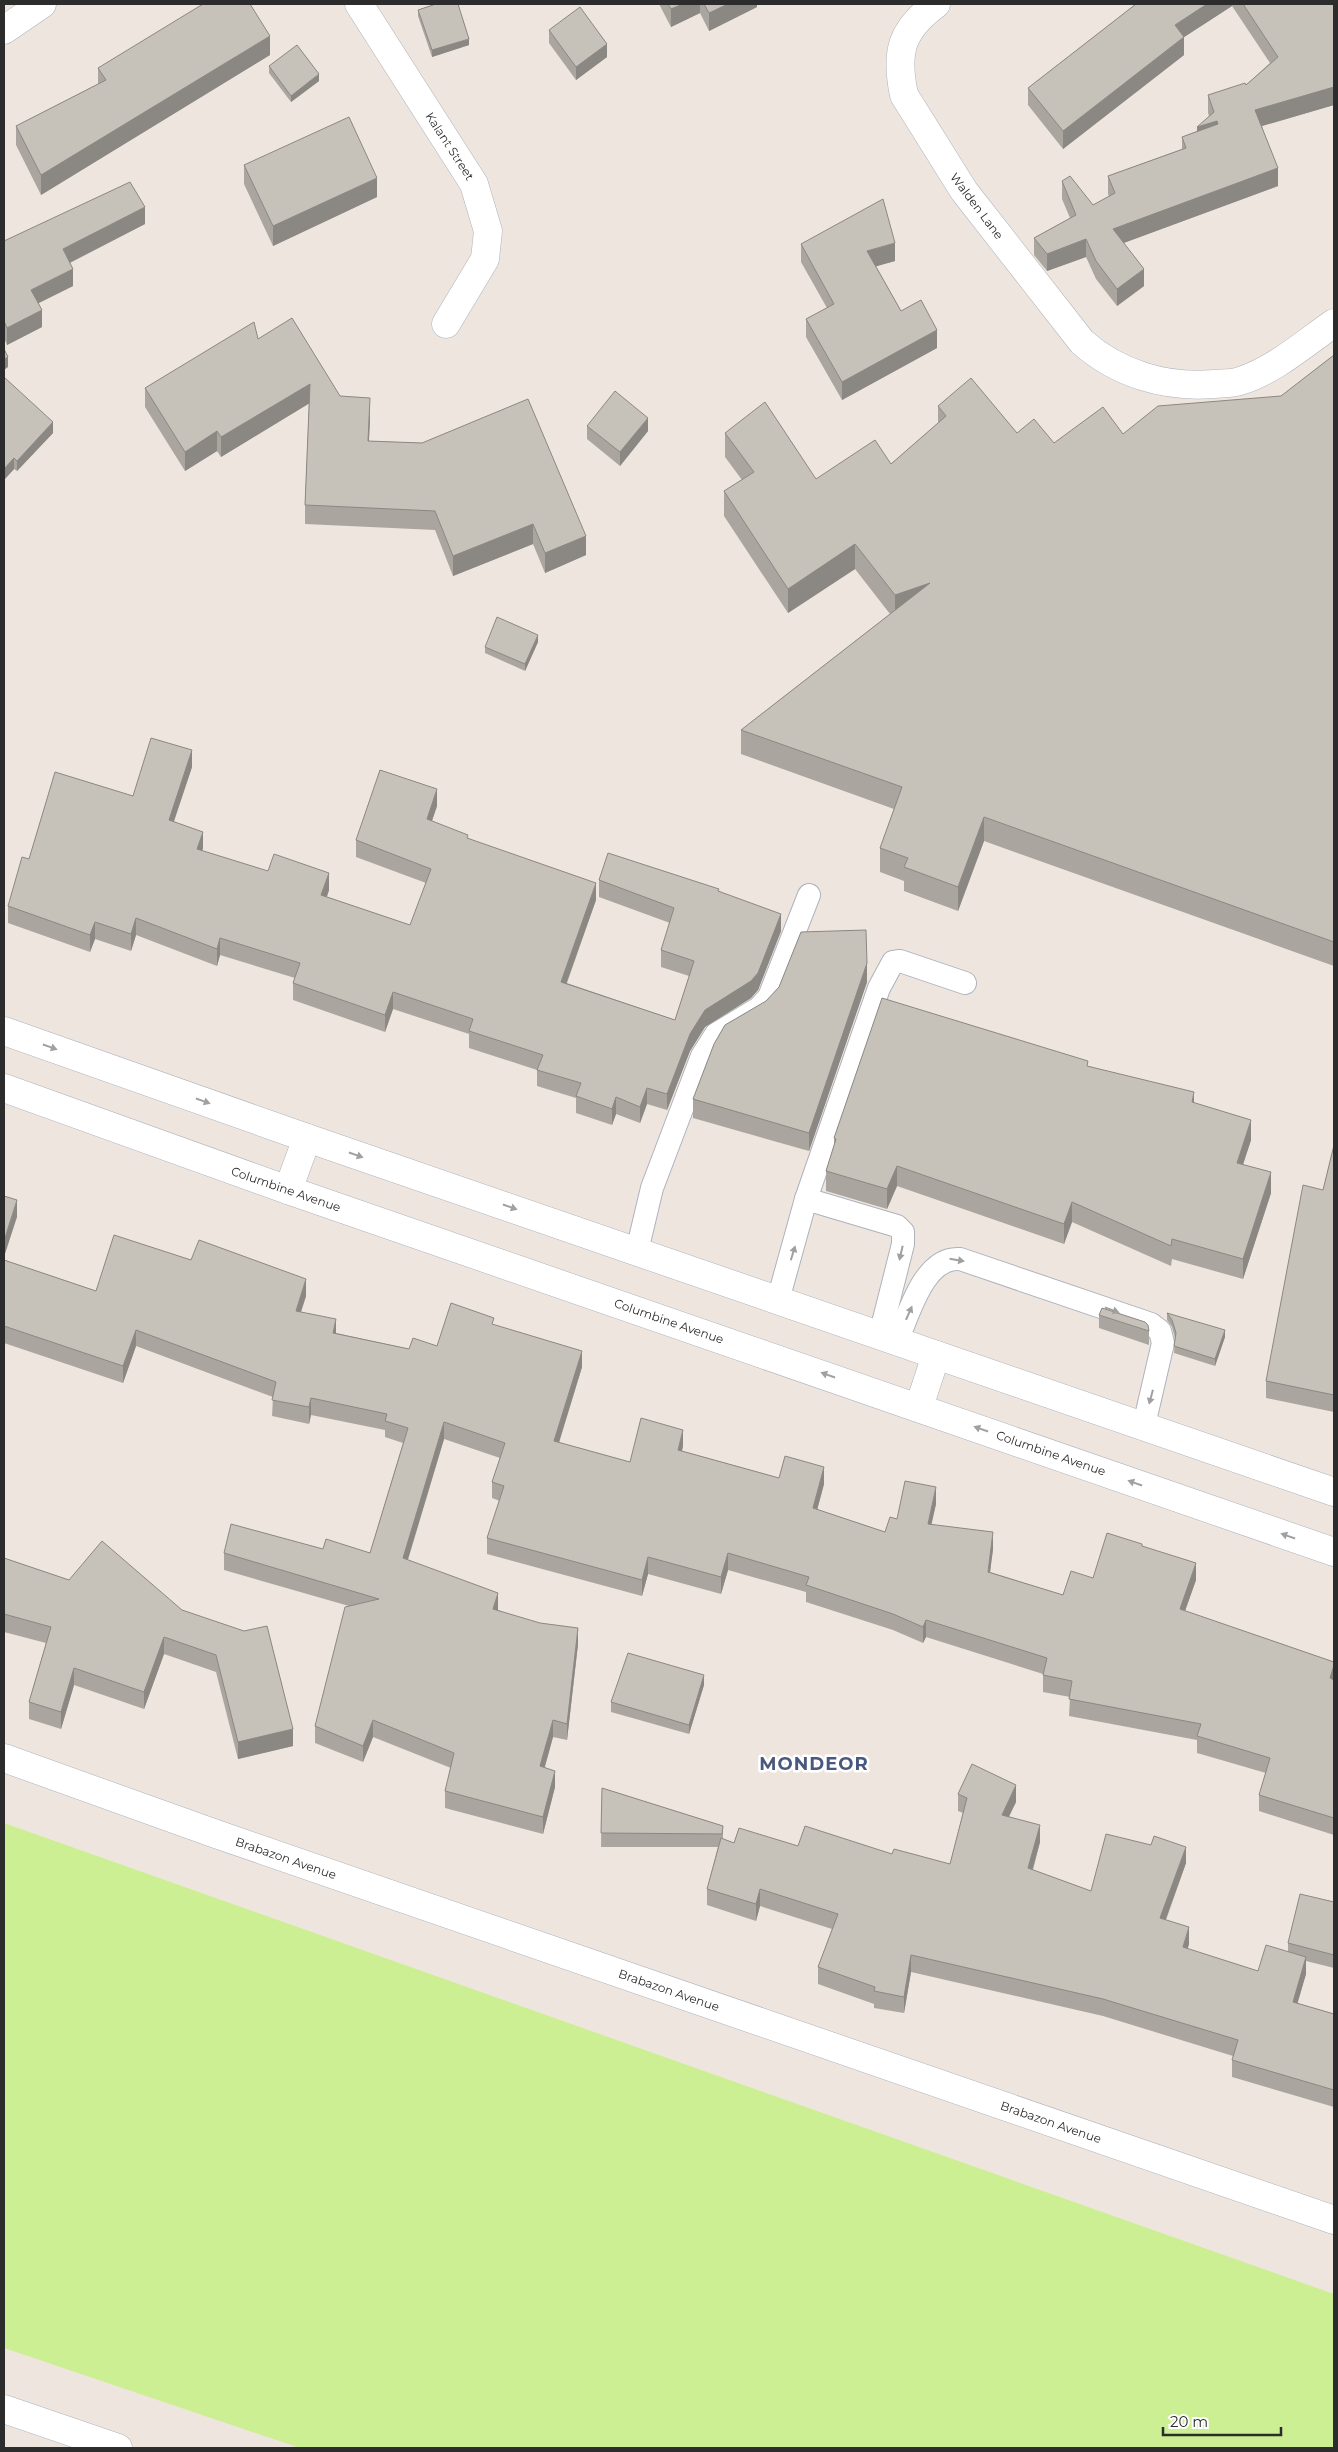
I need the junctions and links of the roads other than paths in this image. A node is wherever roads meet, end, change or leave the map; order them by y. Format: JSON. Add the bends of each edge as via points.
{"nodes":[{"id":1,"x":42,"y":4,"type":"edge"},
{"id":2,"x":359,"y":4,"type":"edge"},
{"id":3,"x":936,"y":4,"type":"edge"},
{"id":4,"x":4,"y":30,"type":"edge"},
{"id":5,"x":1334,"y":323,"type":"edge"},
{"id":6,"x":446,"y":324,"type":"dead end"},
{"id":7,"x":809,"y":895,"type":"dead end"},
{"id":8,"x":965,"y":983,"type":"dead end"},
{"id":9,"x":4,"y":1031,"type":"edge"},
{"id":10,"x":4,"y":1088,"type":"edge"},
{"id":11,"x":307,"y":1138,"type":"junction"},
{"id":12,"x":288,"y":1190,"type":"junction"},
{"id":13,"x":806,"y":1199,"type":"junction"},
{"id":14,"x":636,"y":1251,"type":"junction"},
{"id":15,"x":778,"y":1300,"type":"junction"},
{"id":16,"x":888,"y":1338,"type":"junction"},
{"id":17,"x":936,"y":1355,"type":"junction"},
{"id":18,"x":919,"y":1406,"type":"junction"},
{"id":19,"x":1144,"y":1425,"type":"junction"},
{"id":20,"x":1334,"y":1492,"type":"edge"},
{"id":21,"x":1334,"y":1552,"type":"edge"},
{"id":22,"x":4,"y":1758,"type":"edge"},
{"id":23,"x":1334,"y":2220,"type":"edge"},
{"id":24,"x":4,"y":2409,"type":"edge"},
{"id":25,"x":118,"y":2448,"type":"edge"}],
"edges":[{"from":1,"to":4,"type":"main road"},
{"from":2,"to":6,"type":"main road","name":"Kalant Street","via":[[474,184],[488,231],[485,259]]},
{"from":3,"to":5,"type":"main road","name":"Walden Lane","via":[[912,24],[905,38],[900,78],[904,95],[964,191],[1082,342],[1098,356],[1138,376],[1197,385],[1238,382],[1266,370]]},
{"from":7,"to":14,"type":"lane","via":[[769,998],[716,1034],[702,1056],[652,1188]]},
{"from":8,"to":13,"type":"lane","via":[[900,960],[892,962],[879,988]]},
{"from":9,"to":11,"type":"main road","one_way":true},
{"from":10,"to":12,"type":"main road","name":"Columbine Avenue"},
{"from":11,"to":12,"type":"main road"},
{"from":11,"to":14,"type":"main road","one_way":true},
{"from":18,"to":12,"type":"main road","name":"Columbine Avenue","one_way":true},
{"from":15,"to":13,"type":"lane","one_way":true},
{"from":13,"to":16,"type":"lane","one_way":true,"via":[[897,1226],[902,1232],[903,1244]]},
{"from":14,"to":15,"type":"main road"},
{"from":15,"to":16,"type":"main road"},
{"from":16,"to":17,"type":"main road"},
{"from":16,"to":19,"type":"lane","one_way":true,"via":[[937,1264],[949,1258],[960,1259],[1151,1324],[1160,1331],[1163,1343]]},
{"from":17,"to":18,"type":"main road"},
{"from":17,"to":19,"type":"main road"},
{"from":21,"to":18,"type":"main road","name":"Columbine Avenue","one_way":true},
{"from":19,"to":20,"type":"main road"},
{"from":22,"to":23,"type":"main road","name":"Brabazon Avenue"},
{"from":24,"to":25,"type":"main road"}]}
